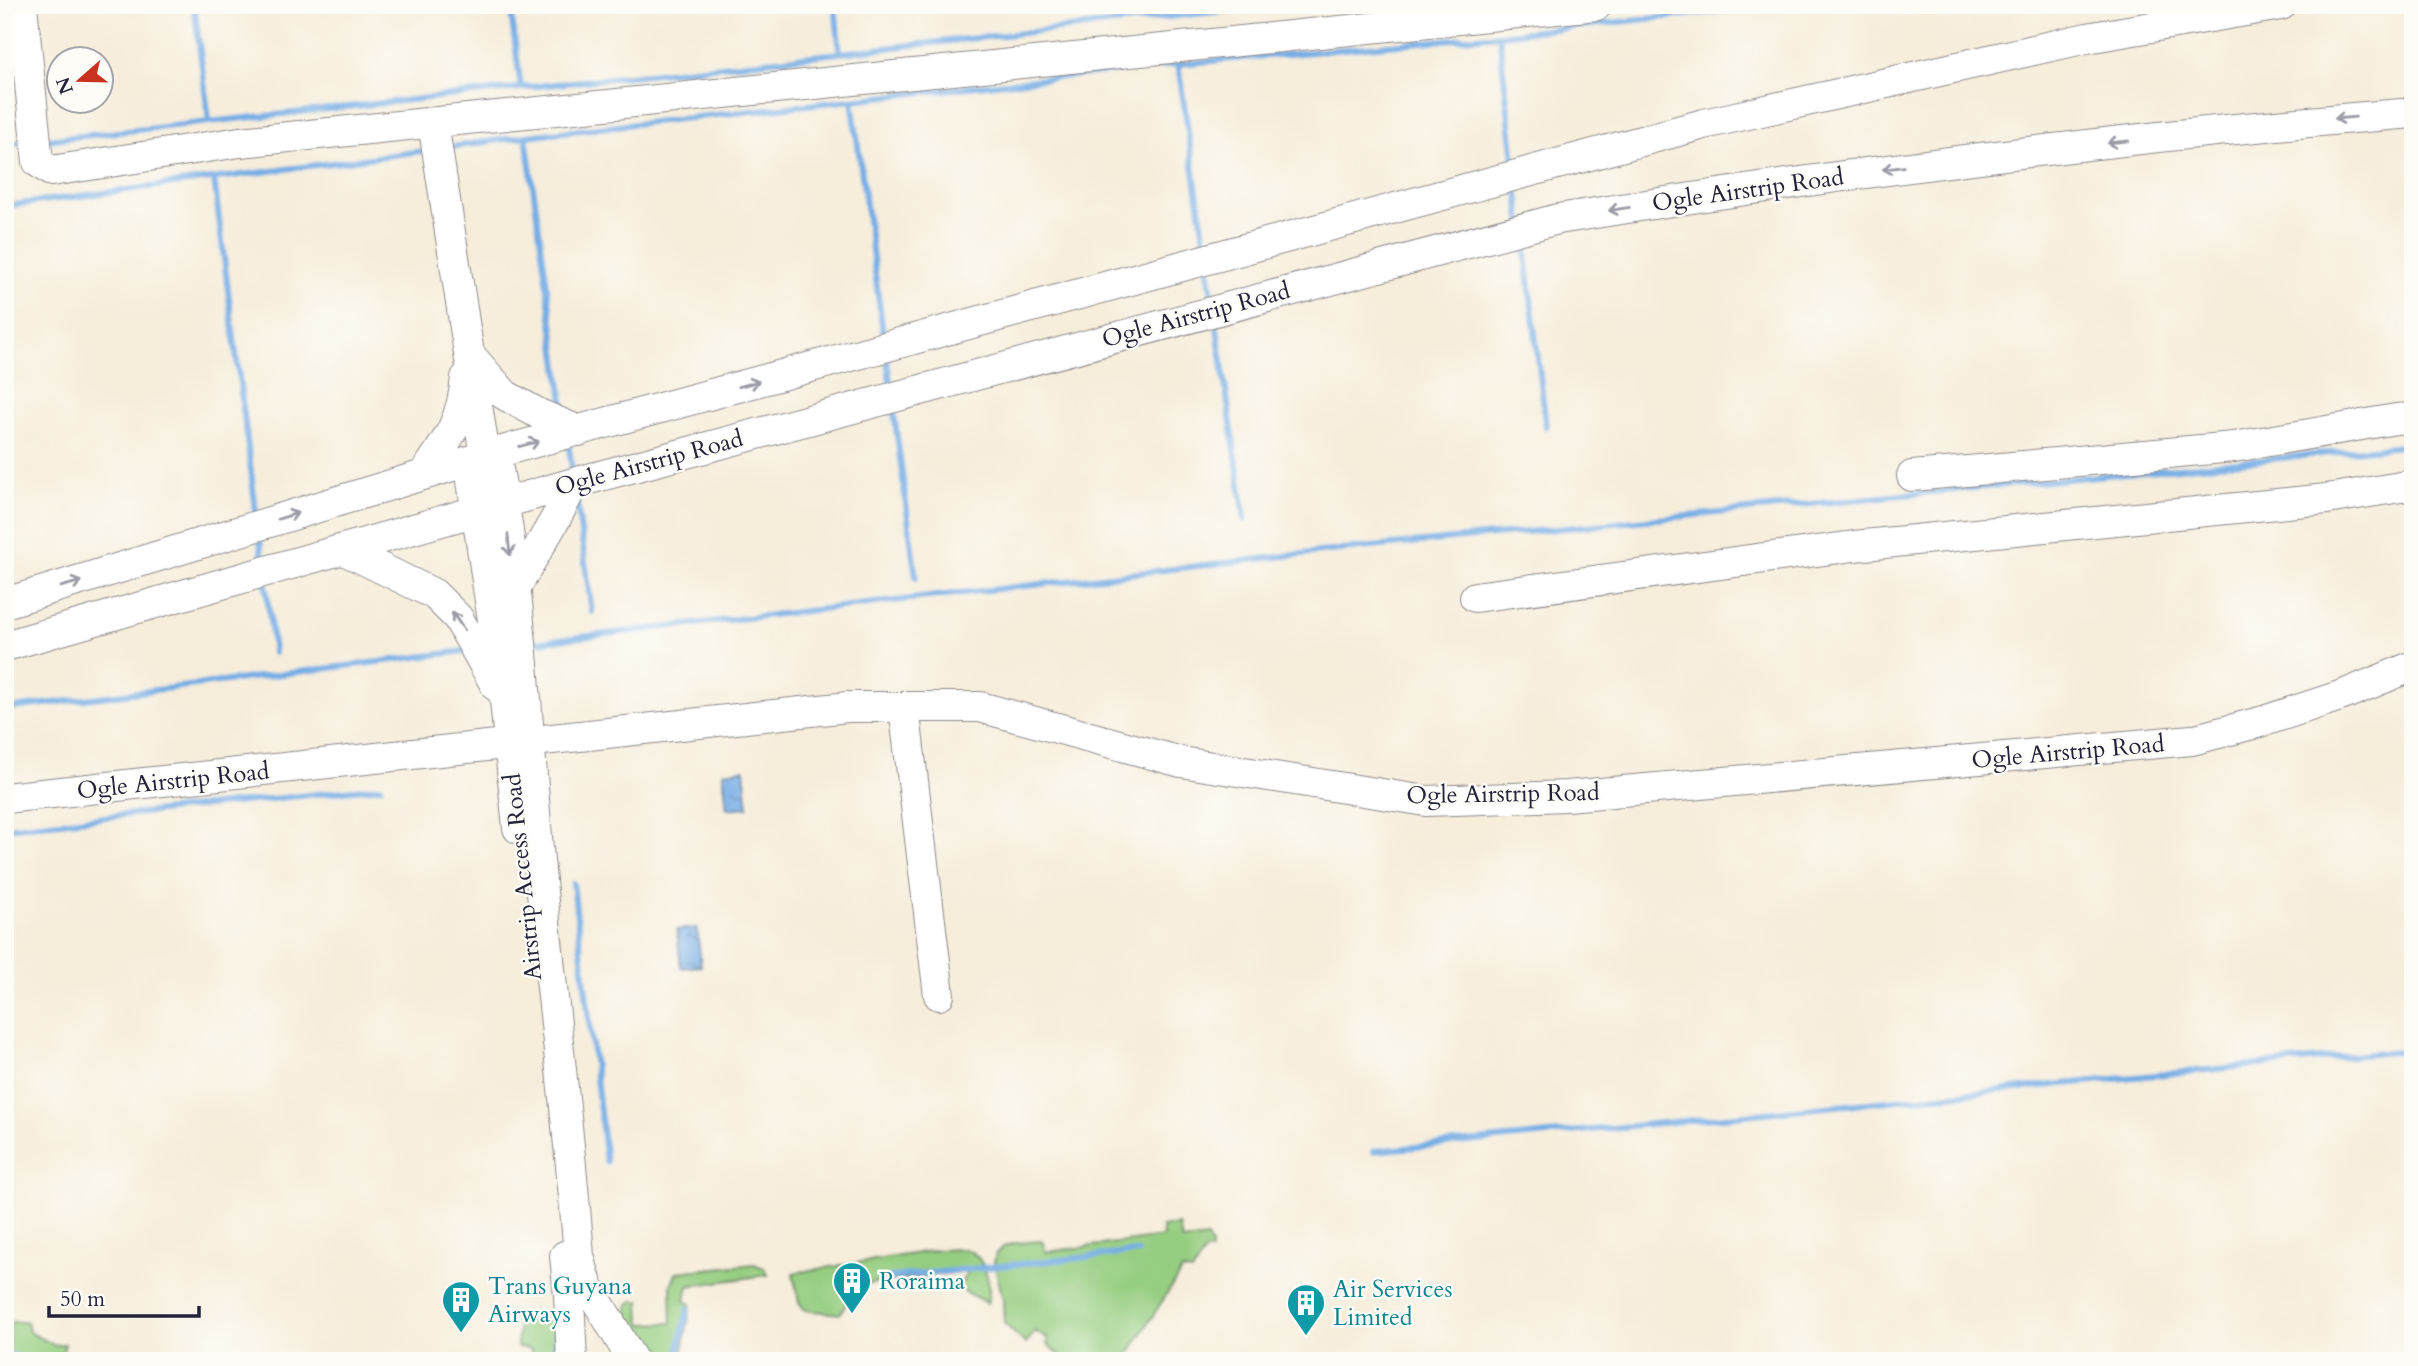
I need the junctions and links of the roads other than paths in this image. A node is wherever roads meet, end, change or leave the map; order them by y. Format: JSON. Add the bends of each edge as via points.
{"nodes":[{"id":1,"x":22,"y":5,"type":"edge"},
{"id":2,"x":1597,"y":5,"type":"edge"},
{"id":3,"x":2281,"y":5,"type":"edge"},
{"id":4,"x":2413,"y":113,"type":"edge"},
{"id":5,"x":433,"y":122,"type":"junction"},
{"id":6,"x":469,"y":354,"type":"junction"},
{"id":7,"x":2413,"y":418,"type":"edge"},
{"id":8,"x":579,"y":430,"type":"junction"},
{"id":9,"x":483,"y":457,"type":"junction"},
{"id":10,"x":424,"y":474,"type":"junction"},
{"id":11,"x":1912,"y":476,"type":"dead end"},
{"id":12,"x":574,"y":483,"type":"junction"},
{"id":13,"x":2413,"y":485,"type":"edge"},
{"id":14,"x":504,"y":502,"type":"junction"},
{"id":15,"x":476,"y":511,"type":"junction"},
{"id":16,"x":344,"y":550,"type":"junction"},
{"id":17,"x":514,"y":590,"type":"junction"},
{"id":18,"x":1475,"y":597,"type":"dead end"},
{"id":19,"x":5,"y":603,"type":"edge"},
{"id":20,"x":5,"y":646,"type":"edge"},
{"id":21,"x":2413,"y":666,"type":"edge"},
{"id":22,"x":505,"y":701,"type":"junction"},
{"id":23,"x":904,"y":707,"type":"junction"},
{"id":24,"x":519,"y":742,"type":"junction"},
{"id":25,"x":5,"y":798,"type":"edge"},
{"id":26,"x":939,"y":995,"type":"dead end"},
{"id":27,"x":578,"y":1289,"type":"junction"},
{"id":28,"x":572,"y":1361,"type":"edge"},
{"id":29,"x":634,"y":1361,"type":"edge"}],
"edges":[{"from":1,"to":5,"type":"street","via":[[37,162],[51,171],[240,142]]},
{"from":2,"to":5,"type":"street"},
{"from":8,"to":3,"type":"street","name":"Ogle Airstrip Road","one_way":true,"via":[[1704,124],[2087,38]]},
{"from":4,"to":12,"type":"street","name":"Ogle Airstrip Road","one_way":true,"via":[[1946,161],[1558,219]]},
{"from":5,"to":6,"type":"street"},
{"from":6,"to":8,"type":"street","via":[[505,395]]},
{"from":6,"to":9,"type":"street"},
{"from":6,"to":10,"type":"street","via":[[464,398],[453,432]]},
{"from":7,"to":11,"type":"street","via":[[2234,447]]},
{"from":9,"to":8,"type":"street","name":"Ogle Airstrip Road","one_way":true},
{"from":9,"to":10,"type":"street","name":"Ogle Airstrip Road"},
{"from":9,"to":14,"type":"street","name":"Airstrip Access Road"},
{"from":9,"to":15,"type":"street","name":"Airstrip Access Road"},
{"from":19,"to":10,"type":"street","name":"Ogle Airstrip Road","one_way":true},
{"from":12,"to":14,"type":"street","name":"Ogle Airstrip Road"},
{"from":12,"to":17,"type":"street"},
{"from":13,"to":18,"type":"street","via":[[2328,499],[1854,546]]},
{"from":14,"to":15,"type":"street","name":"Ogle Airstrip Road"},
{"from":14,"to":17,"type":"street","name":"Airstrip Access Road","one_way":true},
{"from":15,"to":16,"type":"street","name":"Ogle Airstrip Road"},
{"from":15,"to":22,"type":"street","name":"Airstrip Access Road"},
{"from":16,"to":20,"type":"street","name":"Ogle Airstrip Road"},
{"from":22,"to":16,"type":"street","one_way":true,"via":[[458,618],[434,594]]},
{"from":17,"to":24,"type":"street","name":"Airstrip Access Road"},
{"from":21,"to":23,"type":"street","name":"Ogle Airstrip Road","via":[[2343,695],[2192,740],[1567,796],[1426,801],[1181,762],[980,706]]},
{"from":22,"to":24,"type":"street","name":"Airstrip Access Road"},
{"from":23,"to":24,"type":"street","name":"Ogle Airstrip Road","via":[[848,707]]},
{"from":23,"to":26,"type":"street"},
{"from":24,"to":25,"type":"street","name":"Ogle Airstrip Road"},
{"from":24,"to":27,"type":"street","name":"Airstrip Access Road","via":[[539,860]]},
{"from":27,"to":28,"type":"street","name":"Airstrip Access Road"},
{"from":27,"to":29,"type":"street"}]}
